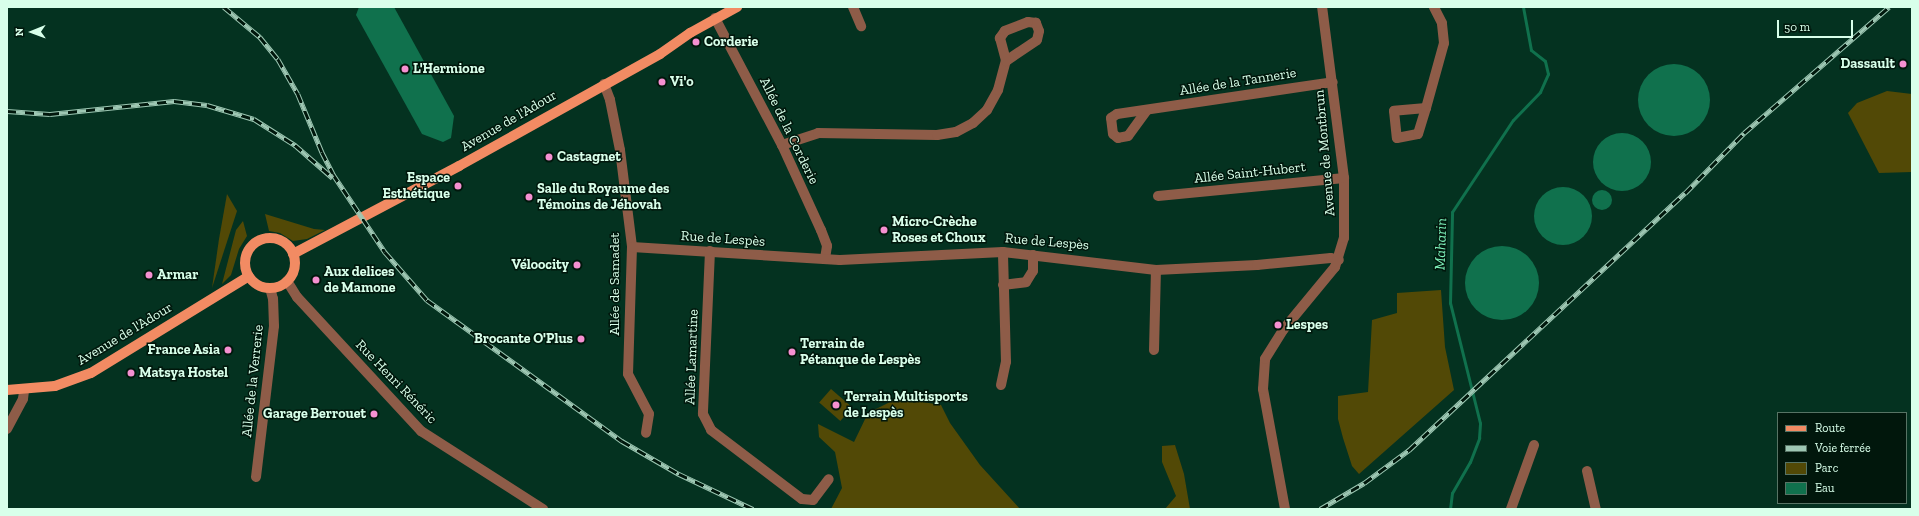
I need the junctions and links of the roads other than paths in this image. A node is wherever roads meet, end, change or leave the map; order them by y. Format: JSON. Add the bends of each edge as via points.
{"nodes":[{"id":1,"x":737,"y":7,"type":"edge"},
{"id":2,"x":853,"y":7,"type":"edge"},
{"id":3,"x":1325,"y":7,"type":"edge"},
{"id":4,"x":1434,"y":7,"type":"edge"},
{"id":5,"x":715,"y":18,"type":"junction"},
{"id":6,"x":861,"y":26,"type":"dead end"},
{"id":7,"x":1006,"y":61,"type":"dead end"},
{"id":8,"x":1333,"y":82,"type":"junction"},
{"id":9,"x":604,"y":84,"type":"junction"},
{"id":10,"x":1426,"y":108,"type":"dead end"},
{"id":11,"x":1147,"y":110,"type":"dead end"},
{"id":12,"x":782,"y":145,"type":"junction"},
{"id":13,"x":1344,"y":178,"type":"junction"},
{"id":14,"x":1158,"y":196,"type":"dead end"},
{"id":15,"x":632,"y":247,"type":"junction"},
{"id":16,"x":710,"y":251,"type":"junction"},
{"id":17,"x":1003,"y":252,"type":"junction"},
{"id":18,"x":293,"y":254,"type":"junction"},
{"id":19,"x":1033,"y":255,"type":"junction"},
{"id":20,"x":825,"y":259,"type":"junction"},
{"id":21,"x":1339,"y":260,"type":"junction"},
{"id":22,"x":1156,"y":270,"type":"junction"},
{"id":23,"x":249,"y":276,"type":"junction"},
{"id":24,"x":287,"y":280,"type":"junction"},
{"id":25,"x":1003,"y":286,"type":"junction"},
{"id":26,"x":270,"y":288,"type":"junction"},
{"id":27,"x":1154,"y":350,"type":"dead end"},
{"id":28,"x":1001,"y":385,"type":"dead end"},
{"id":29,"x":7,"y":390,"type":"edge"},
{"id":30,"x":24,"y":391,"type":"junction"},
{"id":31,"x":7,"y":428,"type":"edge"},
{"id":32,"x":646,"y":433,"type":"dead end"},
{"id":33,"x":1534,"y":445,"type":"dead end"},
{"id":34,"x":1587,"y":470,"type":"dead end"},
{"id":35,"x":256,"y":477,"type":"dead end"},
{"id":36,"x":829,"y":479,"type":"dead end"},
{"id":37,"x":543,"y":509,"type":"edge"},
{"id":38,"x":1285,"y":509,"type":"edge"},
{"id":39,"x":1511,"y":509,"type":"edge"},
{"id":40,"x":1596,"y":509,"type":"edge"}],
"edges":[{"from":1,"to":5,"type":"main road","name":"Avenue de l'Adour"},
{"from":2,"to":6,"type":"street"},
{"from":3,"to":8,"type":"street","name":"Avenue de Montbrun"},
{"from":4,"to":10,"type":"street","via":[[1442,23],[1444,43]]},
{"from":5,"to":9,"type":"main road","name":"Avenue de l'Adour","via":[[660,54]]},
{"from":5,"to":12,"type":"street","name":"Allée de la Corderie"},
{"from":7,"to":12,"type":"street","via":[[998,90],[987,110],[973,123],[956,132],[937,135],[818,133]]},
{"from":8,"to":11,"type":"street","name":"Allée de la Tannerie"},
{"from":8,"to":13,"type":"street","name":"Avenue de Montbrun"},
{"from":9,"to":15,"type":"street","name":"Allée de Samadet","via":[[610,100],[620,150]]},
{"from":9,"to":18,"type":"main road","name":"Avenue de l'Adour","via":[[453,169]]},
{"from":12,"to":20,"type":"street","name":"Allée de la Corderie","via":[[827,246]]},
{"from":13,"to":14,"type":"street","name":"Allée Saint-Hubert"},
{"from":13,"to":21,"type":"street","name":"Avenue de Montbrun","via":[[1344,238]]},
{"from":15,"to":16,"type":"street","name":"Rue de Lespès"},
{"from":15,"to":32,"type":"street","name":"Allée de Samadet","via":[[628,374],[649,414]]},
{"from":16,"to":20,"type":"street","name":"Rue de Lespès"},
{"from":16,"to":36,"type":"street","name":"Allée Lamartine","via":[[703,414],[711,430],[802,499],[813,500]]},
{"from":17,"to":19,"type":"street","name":"Rue de Lespès"},
{"from":17,"to":20,"type":"street","name":"Rue de Lespès","via":[[980,251],[917,258]]},
{"from":17,"to":25,"type":"street"},
{"from":18,"to":23,"type":"main road","via":[[279,240],[260,240],[246,255],[246,270]]},
{"from":18,"to":24,"type":"main road","via":[[294,266]]},
{"from":19,"to":22,"type":"street","name":"Rue de Lespès"},
{"from":19,"to":25,"type":"street","via":[[1033,271],[1026,282]]},
{"from":21,"to":22,"type":"street","name":"Rue de Lespès","via":[[1331,258]]},
{"from":21,"to":38,"type":"street","name":"Avenue de Montbrun","via":[[1282,330],[1265,359],[1263,390]]},
{"from":22,"to":27,"type":"street"},
{"from":23,"to":26,"type":"main road","via":[[258,285]]},
{"from":23,"to":30,"type":"main road","name":"Avenue de l'Adour","via":[[91,373],[55,386]]},
{"from":24,"to":26,"type":"main road"},
{"from":24,"to":37,"type":"street","name":"Rue Henri Rénéric","via":[[297,297],[421,431]]},
{"from":25,"to":28,"type":"street","via":[[1006,362]]},
{"from":26,"to":35,"type":"street","name":"Allée de la Verrerie","via":[[274,326]]},
{"from":29,"to":30,"type":"main road","name":"Avenue de l'Adour"},
{"from":30,"to":31,"type":"street","via":[[23,400]]},
{"from":33,"to":39,"type":"street"},
{"from":34,"to":40,"type":"street"}]}
